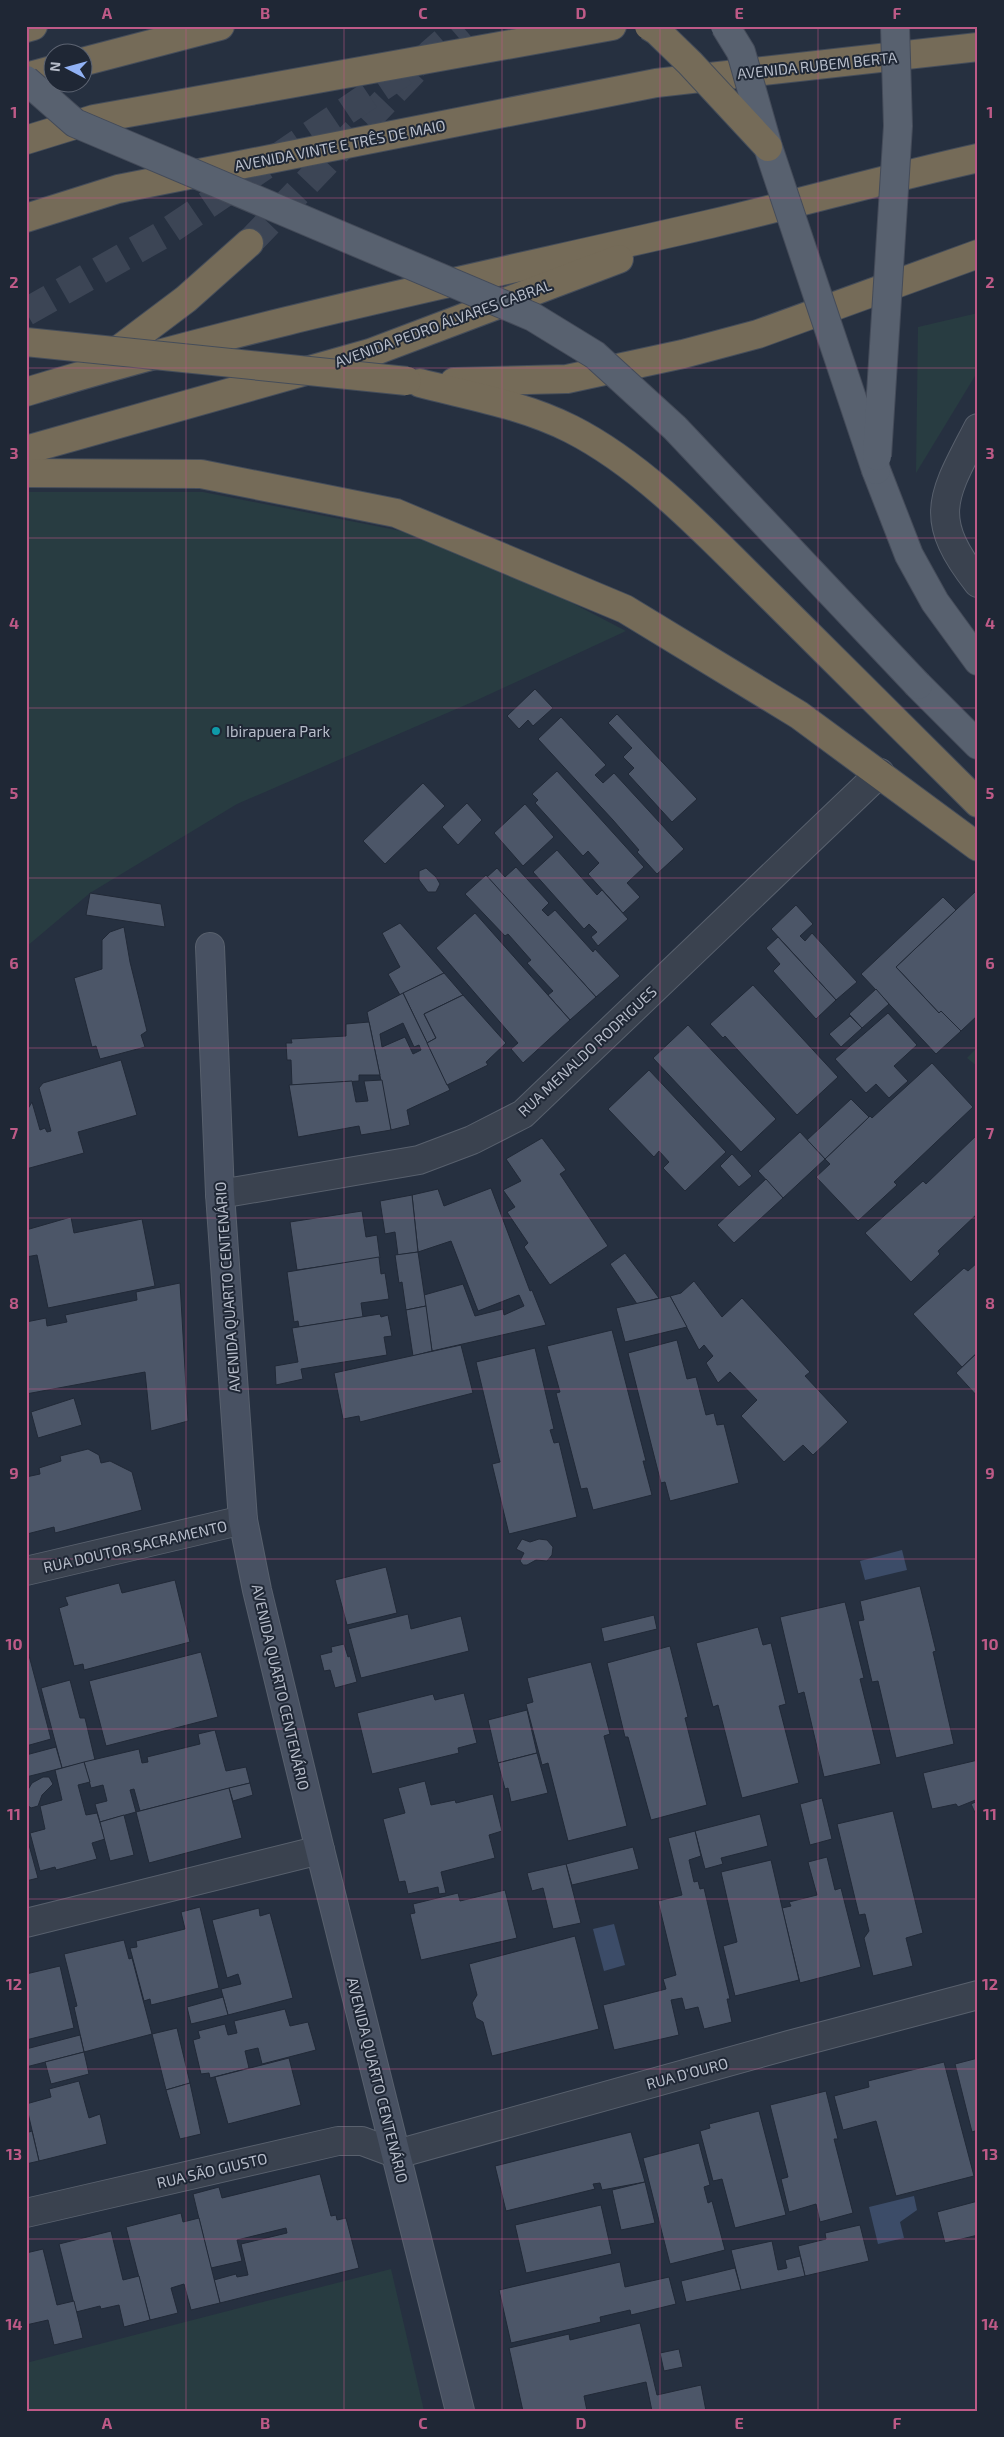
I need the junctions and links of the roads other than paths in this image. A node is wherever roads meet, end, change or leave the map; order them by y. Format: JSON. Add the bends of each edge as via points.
{"nodes":[{"id":1,"x":33,"y":26,"type":"edge"},
{"id":2,"x":220,"y":26,"type":"edge"},
{"id":3,"x":612,"y":26,"type":"edge"},
{"id":4,"x":649,"y":26,"type":"edge"},
{"id":5,"x":725,"y":26,"type":"edge"},
{"id":6,"x":895,"y":26,"type":"edge"},
{"id":7,"x":26,"y":28,"type":"edge"},
{"id":8,"x":978,"y":48,"type":"edge"},
{"id":9,"x":92,"y":59,"type":"edge"},
{"id":10,"x":42,"y":73,"type":"edge"},
{"id":11,"x":26,"y":79,"type":"edge"},
{"id":12,"x":656,"y":83,"type":"joint"},
{"id":13,"x":26,"y":140,"type":"edge"},
{"id":14,"x":768,"y":147,"type":"junction"},
{"id":15,"x":978,"y":158,"type":"edge"},
{"id":16,"x":26,"y":218,"type":"edge"},
{"id":17,"x":712,"y":224,"type":"junction"},
{"id":18,"x":249,"y":243,"type":"tunnel mouth"},
{"id":19,"x":978,"y":254,"type":"edge"},
{"id":20,"x":26,"y":342,"type":"edge"},
{"id":21,"x":91,"y":372,"type":"junction"},
{"id":22,"x":413,"y":382,"type":"junction"},
{"id":23,"x":26,"y":392,"type":"edge"},
{"id":24,"x":978,"y":428,"type":"edge"},
{"id":25,"x":26,"y":450,"type":"edge"},
{"id":26,"x":876,"y":470,"type":"junction"},
{"id":27,"x":26,"y":473,"type":"edge"},
{"id":28,"x":978,"y":583,"type":"edge"},
{"id":29,"x":977,"y":661,"type":"edge"},
{"id":30,"x":978,"y":745,"type":"edge"},
{"id":31,"x":880,"y":773,"type":"junction"},
{"id":32,"x":978,"y":803,"type":"edge"},
{"id":33,"x":978,"y":847,"type":"edge"},
{"id":34,"x":210,"y":947,"type":"dead end"},
{"id":35,"x":220,"y":1194,"type":"junction"},
{"id":36,"x":243,"y":1520,"type":"junction"},
{"id":37,"x":26,"y":1571,"type":"edge"},
{"id":38,"x":320,"y":1850,"type":"junction"},
{"id":39,"x":26,"y":1923,"type":"edge"},
{"id":40,"x":978,"y":1995,"type":"edge"},
{"id":41,"x":397,"y":2154,"type":"junction"},
{"id":42,"x":26,"y":2213,"type":"edge"},
{"id":43,"x":460,"y":2411,"type":"edge"}],
"edges":[{"from":1,"to":7,"type":"highway"},
{"from":2,"to":9,"type":"highway"},
{"from":3,"to":13,"type":"highway","via":[[94,119]]},
{"from":4,"to":14,"type":"highway","bridge":true,"via":[[690,63]]},
{"from":5,"to":14,"type":"main road","bridge":true,"via":[[741,52]]},
{"from":6,"to":26,"type":"main road","bridge":true,"via":[[898,126]]},
{"from":8,"to":12,"type":"highway","name":"AVENIDA RUBEM BERTA"},
{"from":10,"to":11,"type":"highway"},
{"from":11,"to":30,"type":"main road","bridge":true,"via":[[75,123],[533,317],[596,356],[682,434]]},
{"from":12,"to":16,"type":"highway","name":"AVENIDA VINTE E TRÊS DE MAIO","via":[[118,189]]},
{"from":14,"to":26,"type":"main road","bridge":true},
{"from":15,"to":17,"type":"highway"},
{"from":17,"to":21,"type":"highway","via":[[324,311]]},
{"from":17,"to":25,"type":"highway","name":"AVENIDA PEDRO ÁLVARES CABRAL","via":[[370,353]]},
{"from":18,"to":21,"type":"highway","via":[[186,299],[115,350]]},
{"from":19,"to":22,"type":"highway","via":[[758,334],[683,354],[567,379]]},
{"from":20,"to":22,"type":"highway","bridge":true},
{"from":21,"to":23,"type":"highway"},
{"from":22,"to":32,"type":"highway","via":[[545,417],[599,446],[662,492]]},
{"from":24,"to":28,"type":"street","via":[[948,485],[944,516],[958,558]]},
{"from":26,"to":29,"type":"main road","via":[[909,556],[935,602]]},
{"from":27,"to":31,"type":"highway","via":[[201,474],[396,513],[625,609],[800,714]]},
{"from":31,"to":33,"type":"highway"},
{"from":31,"to":35,"type":"street","name":"RUA MENALDO RODRIGUES","via":[[523,1114],[472,1140],[419,1160]]},
{"from":34,"to":35,"type":"street","name":"AVENIDA QUARTO CENTENÁRIO"},
{"from":35,"to":36,"type":"street","name":"AVENIDA QUARTO CENTENÁRIO"},
{"from":36,"to":37,"type":"street","name":"RUA DOUTOR SACRAMENTO"},
{"from":36,"to":38,"type":"street","name":"AVENIDA QUARTO CENTENÁRIO"},
{"from":38,"to":39,"type":"street"},
{"from":38,"to":41,"type":"street","name":"AVENIDA QUARTO CENTENÁRIO"},
{"from":40,"to":41,"type":"street","name":"RUA D'OURO"},
{"from":41,"to":42,"type":"street","name":"RUA SÃO GIUSTO","via":[[362,2141],[338,2141]]},
{"from":41,"to":43,"type":"street","name":"AVENIDA QUARTO CENTENÁRIO"}]}
